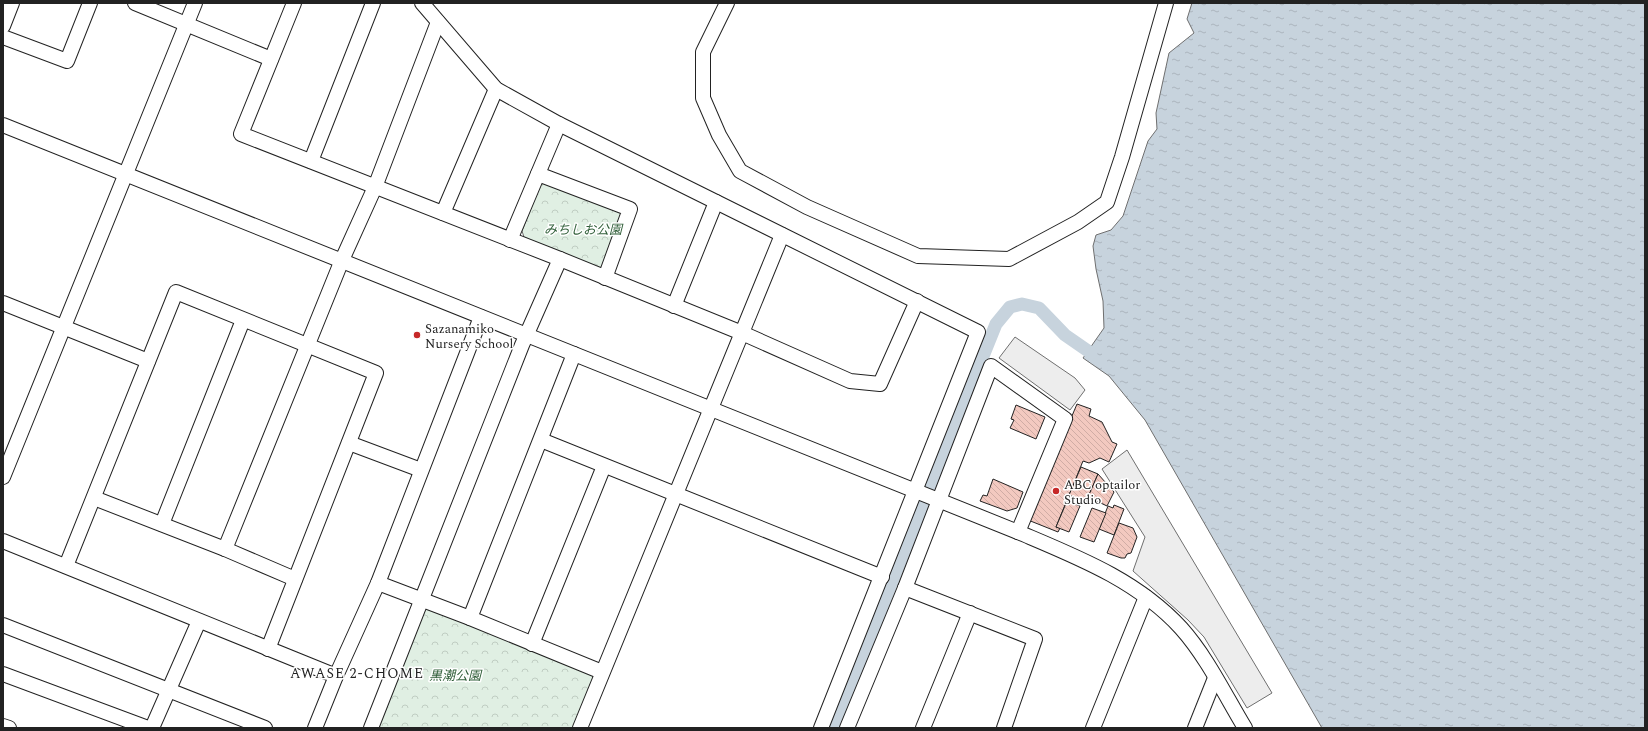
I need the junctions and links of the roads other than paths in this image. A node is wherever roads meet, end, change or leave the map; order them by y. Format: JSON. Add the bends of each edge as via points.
{"nodes":[{"id":1,"x":12,"y":3,"type":"edge"},
{"id":2,"x":90,"y":3,"type":"edge"},
{"id":3,"x":135,"y":3,"type":"edge"},
{"id":4,"x":195,"y":3,"type":"edge"},
{"id":5,"x":294,"y":3,"type":"edge"},
{"id":6,"x":373,"y":3,"type":"edge"},
{"id":7,"x":422,"y":3,"type":"edge"},
{"id":8,"x":726,"y":3,"type":"edge"},
{"id":9,"x":1166,"y":3,"type":"edge"},
{"id":10,"x":438,"y":22,"type":"junction"},
{"id":11,"x":187,"y":24,"type":"junction"},
{"id":12,"x":3,"y":26,"type":"edge"},
{"id":13,"x":3,"y":37,"type":"edge"},
{"id":14,"x":271,"y":59,"type":"junction"},
{"id":15,"x":496,"y":89,"type":"junction"},
{"id":16,"x":559,"y":124,"type":"junction"},
{"id":17,"x":3,"y":125,"type":"edge"},
{"id":18,"x":311,"y":161,"type":"junction"},
{"id":19,"x":126,"y":174,"type":"junction"},
{"id":20,"x":538,"y":174,"type":"junction"},
{"id":21,"x":375,"y":187,"type":"junction"},
{"id":22,"x":716,"y":202,"type":"junction"},
{"id":23,"x":444,"y":213,"type":"junction"},
{"id":24,"x":782,"y":235,"type":"junction"},
{"id":25,"x":510,"y":240,"type":"junction"},
{"id":26,"x":560,"y":259,"type":"junction"},
{"id":27,"x":342,"y":260,"type":"junction"},
{"id":28,"x":605,"y":278,"type":"junction"},
{"id":29,"x":917,"y":301,"type":"junction"},
{"id":30,"x":3,"y":303,"type":"edge"},
{"id":31,"x":674,"y":306,"type":"junction"},
{"id":32,"x":481,"y":317,"type":"junction"},
{"id":33,"x":243,"y":320,"type":"junction"},
{"id":34,"x":64,"y":327,"type":"junction"},
{"id":35,"x":742,"y":333,"type":"junction"},
{"id":36,"x":526,"y":335,"type":"junction"},
{"id":37,"x":307,"y":347,"type":"junction"},
{"id":38,"x":574,"y":354,"type":"junction"},
{"id":39,"x":148,"y":361,"type":"junction"},
{"id":40,"x":711,"y":409,"type":"junction"},
{"id":41,"x":540,"y":440,"type":"junction"},
{"id":42,"x":349,"y":443,"type":"junction"},
{"id":43,"x":604,"y":466,"type":"junction"},
{"id":44,"x":422,"y":470,"type":"junction"},
{"id":45,"x":3,"y":477,"type":"edge"},
{"id":46,"x":676,"y":494,"type":"junction"},
{"id":47,"x":926,"y":496,"type":"junction"},
{"id":48,"x":94,"y":498,"type":"junction"},
{"id":49,"x":162,"y":524,"type":"junction"},
{"id":50,"x":1018,"y":532,"type":"junction"},
{"id":51,"x":3,"y":541,"type":"edge"},
{"id":52,"x":225,"y":549,"type":"junction"},
{"id":53,"x":66,"y":566,"type":"junction"},
{"id":54,"x":882,"y":577,"type":"junction"},
{"id":55,"x":295,"y":579,"type":"junction"},
{"id":56,"x":378,"y":583,"type":"junction"},
{"id":57,"x":905,"y":588,"type":"junction"},
{"id":58,"x":1146,"y":597,"type":"junction"},
{"id":59,"x":423,"y":601,"type":"junction"},
{"id":60,"x":970,"y":613,"type":"junction"},
{"id":61,"x":470,"y":618,"type":"junction"},
{"id":62,"x":199,"y":621,"type":"junction"},
{"id":63,"x":3,"y":625,"type":"edge"},
{"id":64,"x":532,"y":644,"type":"junction"},
{"id":65,"x":268,"y":649,"type":"junction"},
{"id":66,"x":602,"y":672,"type":"junction"},
{"id":67,"x":3,"y":674,"type":"edge"},
{"id":68,"x":336,"y":676,"type":"junction"},
{"id":69,"x":1215,"y":678,"type":"junction"},
{"id":70,"x":168,"y":690,"type":"junction"},
{"id":71,"x":3,"y":726,"type":"edge"},
{"id":72,"x":9,"y":728,"type":"edge"},
{"id":73,"x":148,"y":728,"type":"edge"},
{"id":74,"x":152,"y":728,"type":"edge"},
{"id":75,"x":265,"y":728,"type":"edge"},
{"id":76,"x":315,"y":728,"type":"edge"},
{"id":77,"x":371,"y":728,"type":"edge"},
{"id":78,"x":580,"y":728,"type":"edge"},
{"id":79,"x":821,"y":728,"type":"edge"},
{"id":80,"x":847,"y":728,"type":"edge"},
{"id":81,"x":923,"y":728,"type":"edge"},
{"id":82,"x":1004,"y":728,"type":"edge"},
{"id":83,"x":1093,"y":728,"type":"edge"},
{"id":84,"x":1195,"y":728,"type":"edge"},
{"id":85,"x":1244,"y":728,"type":"edge"}],
"edges":[{"from":1,"to":12,"type":"street"},
{"from":2,"to":13,"type":"street","via":[[66,61]]},
{"from":3,"to":11,"type":"street"},
{"from":4,"to":11,"type":"street"},
{"from":5,"to":14,"type":"street"},
{"from":6,"to":18,"type":"street"},
{"from":7,"to":10,"type":"street"},
{"from":8,"to":9,"type":"street","via":[[703,52],[702,98],[719,135],[740,171],[807,207],[918,256],[1009,259],[1078,222],[1107,202]]},
{"from":10,"to":15,"type":"street"},
{"from":10,"to":21,"type":"street"},
{"from":11,"to":14,"type":"street"},
{"from":11,"to":19,"type":"street"},
{"from":14,"to":18,"type":"street","via":[[241,134]]},
{"from":15,"to":16,"type":"street"},
{"from":15,"to":23,"type":"street"},
{"from":16,"to":20,"type":"street"},
{"from":16,"to":22,"type":"street"},
{"from":17,"to":19,"type":"street"},
{"from":18,"to":21,"type":"street"},
{"from":19,"to":27,"type":"street"},
{"from":19,"to":34,"type":"street"},
{"from":20,"to":25,"type":"street"},
{"from":20,"to":28,"type":"street","via":[[630,209]]},
{"from":21,"to":23,"type":"street"},
{"from":21,"to":27,"type":"street"},
{"from":22,"to":24,"type":"street"},
{"from":22,"to":31,"type":"street"},
{"from":23,"to":25,"type":"street"},
{"from":24,"to":29,"type":"street"},
{"from":24,"to":35,"type":"street"},
{"from":25,"to":26,"type":"street"},
{"from":26,"to":28,"type":"street"},
{"from":26,"to":36,"type":"street"},
{"from":27,"to":32,"type":"street"},
{"from":27,"to":37,"type":"street"},
{"from":28,"to":31,"type":"street"},
{"from":29,"to":35,"type":"street","via":[[880,384],[850,381]]},
{"from":29,"to":47,"type":"street","via":[[978,332]]},
{"from":30,"to":34,"type":"street"},
{"from":31,"to":35,"type":"street"},
{"from":32,"to":36,"type":"street"},
{"from":32,"to":44,"type":"street"},
{"from":33,"to":37,"type":"street"},
{"from":33,"to":39,"type":"street","via":[[176,292]]},
{"from":33,"to":49,"type":"street"},
{"from":34,"to":39,"type":"street"},
{"from":34,"to":45,"type":"street"},
{"from":35,"to":40,"type":"street"},
{"from":36,"to":38,"type":"street"},
{"from":36,"to":59,"type":"street"},
{"from":37,"to":42,"type":"street","via":[[376,373]]},
{"from":37,"to":52,"type":"street"},
{"from":38,"to":40,"type":"street"},
{"from":38,"to":41,"type":"street"},
{"from":39,"to":48,"type":"street"},
{"from":40,"to":46,"type":"street"},
{"from":40,"to":47,"type":"street"},
{"from":41,"to":43,"type":"street"},
{"from":41,"to":61,"type":"street"},
{"from":42,"to":44,"type":"street"},
{"from":42,"to":55,"type":"street"},
{"from":43,"to":46,"type":"street"},
{"from":43,"to":64,"type":"street"},
{"from":44,"to":56,"type":"street"},
{"from":46,"to":54,"type":"street"},
{"from":46,"to":66,"type":"street"},
{"from":47,"to":50,"type":"street"},
{"from":47,"to":50,"type":"street","via":[[991,366],[1065,419]]},
{"from":47,"to":54,"type":"street"},
{"from":47,"to":57,"type":"street"},
{"from":48,"to":49,"type":"street"},
{"from":48,"to":53,"type":"street"},
{"from":49,"to":52,"type":"street"},
{"from":50,"to":58,"type":"street","via":[[1117,577]]},
{"from":51,"to":53,"type":"street"},
{"from":52,"to":55,"type":"street"},
{"from":53,"to":62,"type":"street"},
{"from":54,"to":79,"type":"street"},
{"from":55,"to":65,"type":"street"},
{"from":56,"to":59,"type":"street"},
{"from":56,"to":68,"type":"street"},
{"from":57,"to":60,"type":"street"},
{"from":57,"to":80,"type":"street"},
{"from":58,"to":69,"type":"street","via":[[1182,629]]},
{"from":58,"to":83,"type":"street"},
{"from":59,"to":61,"type":"street"},
{"from":59,"to":77,"type":"street"},
{"from":60,"to":81,"type":"street"},
{"from":60,"to":82,"type":"street","via":[[1035,639]]},
{"from":61,"to":64,"type":"street"},
{"from":62,"to":65,"type":"street"},
{"from":62,"to":70,"type":"street"},
{"from":63,"to":70,"type":"street"},
{"from":64,"to":66,"type":"street"},
{"from":65,"to":68,"type":"street"},
{"from":66,"to":78,"type":"street"},
{"from":67,"to":73,"type":"street"},
{"from":68,"to":76,"type":"street"},
{"from":69,"to":84,"type":"street"},
{"from":69,"to":85,"type":"street"},
{"from":70,"to":74,"type":"street"},
{"from":70,"to":75,"type":"street"},
{"from":71,"to":72,"type":"street"}]}
